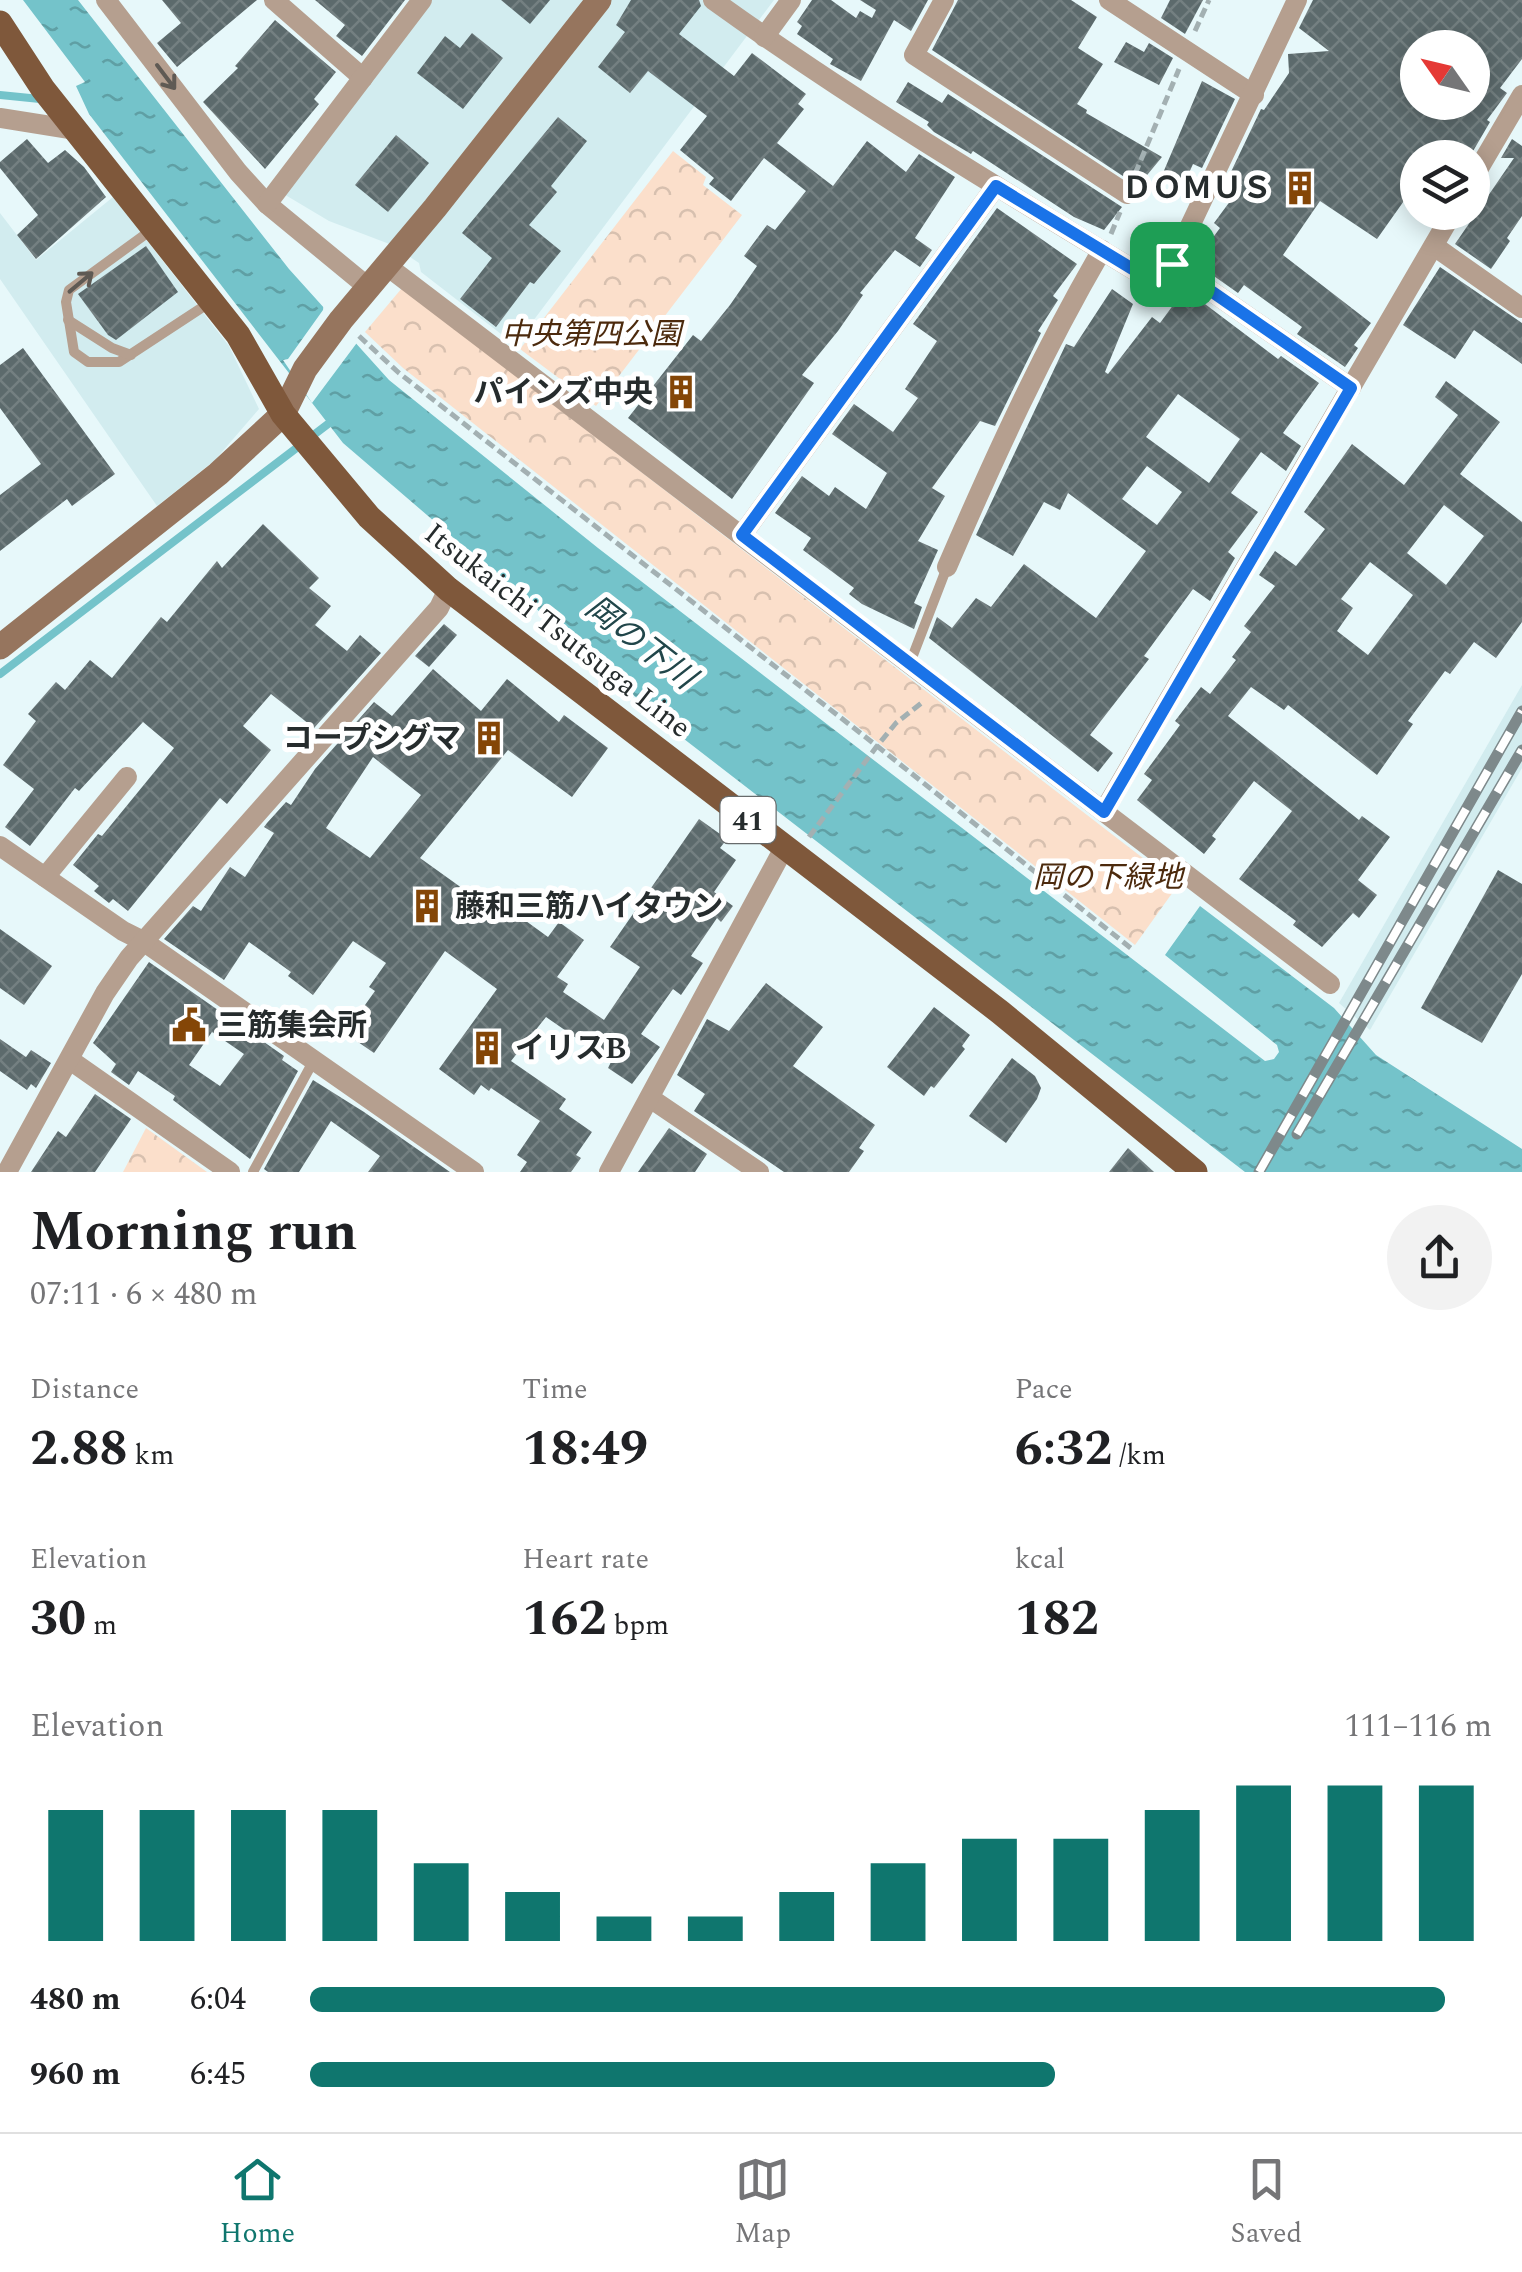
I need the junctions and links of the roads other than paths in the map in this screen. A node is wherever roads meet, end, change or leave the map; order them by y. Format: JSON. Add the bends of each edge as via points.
{"nodes":[{"id":1,"x":106,"y":0,"type":"edge"},
{"id":2,"x":274,"y":0,"type":"edge"},
{"id":3,"x":422,"y":0,"type":"edge"},
{"id":4,"x":599,"y":0,"type":"edge"},
{"id":5,"x":713,"y":0,"type":"edge"},
{"id":6,"x":791,"y":0,"type":"edge"},
{"id":7,"x":944,"y":0,"type":"edge"},
{"id":8,"x":1109,"y":0,"type":"edge"},
{"id":9,"x":1297,"y":0,"type":"edge"},
{"id":10,"x":0,"y":23,"type":"edge"},
{"id":11,"x":764,"y":37,"type":"junction"},
{"id":12,"x":363,"y":78,"type":"junction"},
{"id":13,"x":1522,"y":94,"type":"edge"},
{"id":14,"x":1254,"y":95,"type":"junction"},
{"id":15,"x":0,"y":118,"type":"edge"},
{"id":16,"x":72,"y":124,"type":"junction"},
{"id":17,"x":1490,"y":149,"type":"edge"},
{"id":18,"x":996,"y":186,"type":"junction"},
{"id":19,"x":1127,"y":194,"type":"road end"},
{"id":20,"x":267,"y":204,"type":"junction"},
{"id":21,"x":155,"y":227,"type":"junction"},
{"id":22,"x":1443,"y":230,"type":"edge"},
{"id":23,"x":1434,"y":246,"type":"junction"},
{"id":24,"x":1102,"y":250,"type":"junction"},
{"id":25,"x":1172,"y":264,"type":"junction"},
{"id":26,"x":387,"y":266,"type":"junction"},
{"id":27,"x":368,"y":288,"type":"junction"},
{"id":28,"x":213,"y":301,"type":"junction"},
{"id":29,"x":1522,"y":308,"type":"edge"},
{"id":30,"x":68,"y":320,"type":"junction"},
{"id":31,"x":132,"y":355,"type":"junction"},
{"id":32,"x":1351,"y":388,"type":"junction"},
{"id":33,"x":289,"y":421,"type":"junction"},
{"id":34,"x":742,"y":535,"type":"junction"},
{"id":35,"x":948,"y":567,"type":"joint"},
{"id":36,"x":448,"y":589,"type":"junction"},
{"id":37,"x":1,"y":645,"type":"edge"},
{"id":38,"x":910,"y":663,"type":"junction"},
{"id":39,"x":126,"y":777,"type":"dead end"},
{"id":40,"x":1104,"y":812,"type":"junction"},
{"id":41,"x":796,"y":844,"type":"junction"},
{"id":42,"x":0,"y":846,"type":"edge"},
{"id":43,"x":45,"y":877,"type":"junction"},
{"id":44,"x":143,"y":941,"type":"junction"},
{"id":45,"x":1330,"y":984,"type":"dead end"},
{"id":46,"x":314,"y":1059,"type":"junction"},
{"id":47,"x":70,"y":1060,"type":"junction"},
{"id":48,"x":650,"y":1098,"type":"junction"},
{"id":49,"x":7,"y":1172,"type":"edge"},
{"id":50,"x":230,"y":1172,"type":"edge"},
{"id":51,"x":253,"y":1172,"type":"edge"},
{"id":52,"x":474,"y":1172,"type":"edge"},
{"id":53,"x":609,"y":1172,"type":"edge"},
{"id":54,"x":758,"y":1172,"type":"edge"},
{"id":55,"x":1195,"y":1172,"type":"edge"}],
"edges":[{"from":1,"to":20,"type":"street","one_way":true},
{"from":2,"to":12,"type":"street"},
{"from":3,"to":12,"type":"street"},
{"from":4,"to":26,"type":"street"},
{"from":5,"to":11,"type":"street"},
{"from":6,"to":11,"type":"street"},
{"from":7,"to":19,"type":"street","via":[[914,55]]},
{"from":8,"to":14,"type":"street"},
{"from":9,"to":14,"type":"street"},
{"from":10,"to":16,"type":"main road","name":"Itsukaichi Tsutsuga Line","number":"41"},
{"from":11,"to":18,"type":"street"},
{"from":12,"to":20,"type":"street"},
{"from":13,"to":17,"type":"street"},
{"from":14,"to":25,"type":"street"},
{"from":15,"to":16,"type":"street"},
{"from":16,"to":21,"type":"main road","name":"Itsukaichi Tsutsuga Line","number":"41"},
{"from":18,"to":24,"type":"street"},
{"from":18,"to":34,"type":"street"},
{"from":20,"to":27,"type":"street"},
{"from":21,"to":28,"type":"main road","name":"Itsukaichi Tsutsuga Line","number":"41"},
{"from":30,"to":21,"type":"lane","one_way":true,"via":[[68,290]]},
{"from":22,"to":23,"type":"street"},
{"from":23,"to":29,"type":"street"},
{"from":23,"to":32,"type":"street"},
{"from":24,"to":25,"type":"street","via":[[1157,282]]},
{"from":24,"to":35,"type":"street","via":[[1005,431]]},
{"from":25,"to":32,"type":"street"},
{"from":26,"to":27,"type":"street"},
{"from":26,"to":34,"type":"street"},
{"from":27,"to":33,"type":"street","via":[[350,328],[306,369]]},
{"from":28,"to":31,"type":"lane"},
{"from":28,"to":33,"type":"main road","name":"Itsukaichi Tsutsuga Line","number":"41"},
{"from":30,"to":31,"type":"lane"},
{"from":30,"to":31,"type":"lane","via":[[74,352],[88,362]]},
{"from":32,"to":40,"type":"street"},
{"from":33,"to":36,"type":"main road","name":"Itsukaichi Tsutsuga Line","number":"41","via":[[390,538]]},
{"from":33,"to":37,"type":"street"},
{"from":34,"to":38,"type":"street"},
{"from":35,"to":38,"type":"lane"},
{"from":36,"to":41,"type":"main road","name":"Itsukaichi Tsutsuga Line","number":"41"},
{"from":36,"to":44,"type":"street","via":[[439,608]]},
{"from":38,"to":40,"type":"street"},
{"from":39,"to":43,"type":"street"},
{"from":40,"to":45,"type":"street"},
{"from":41,"to":48,"type":"street"},
{"from":41,"to":55,"type":"main road","name":"Itsukaichi Tsutsuga Line","number":"41"},
{"from":42,"to":43,"type":"street"},
{"from":43,"to":44,"type":"street"},
{"from":44,"to":46,"type":"street"},
{"from":44,"to":47,"type":"street","via":[[105,993]]},
{"from":46,"to":51,"type":"lane"},
{"from":46,"to":52,"type":"street"},
{"from":47,"to":49,"type":"street"},
{"from":47,"to":50,"type":"street"},
{"from":48,"to":53,"type":"street"},
{"from":48,"to":54,"type":"street"}]}
